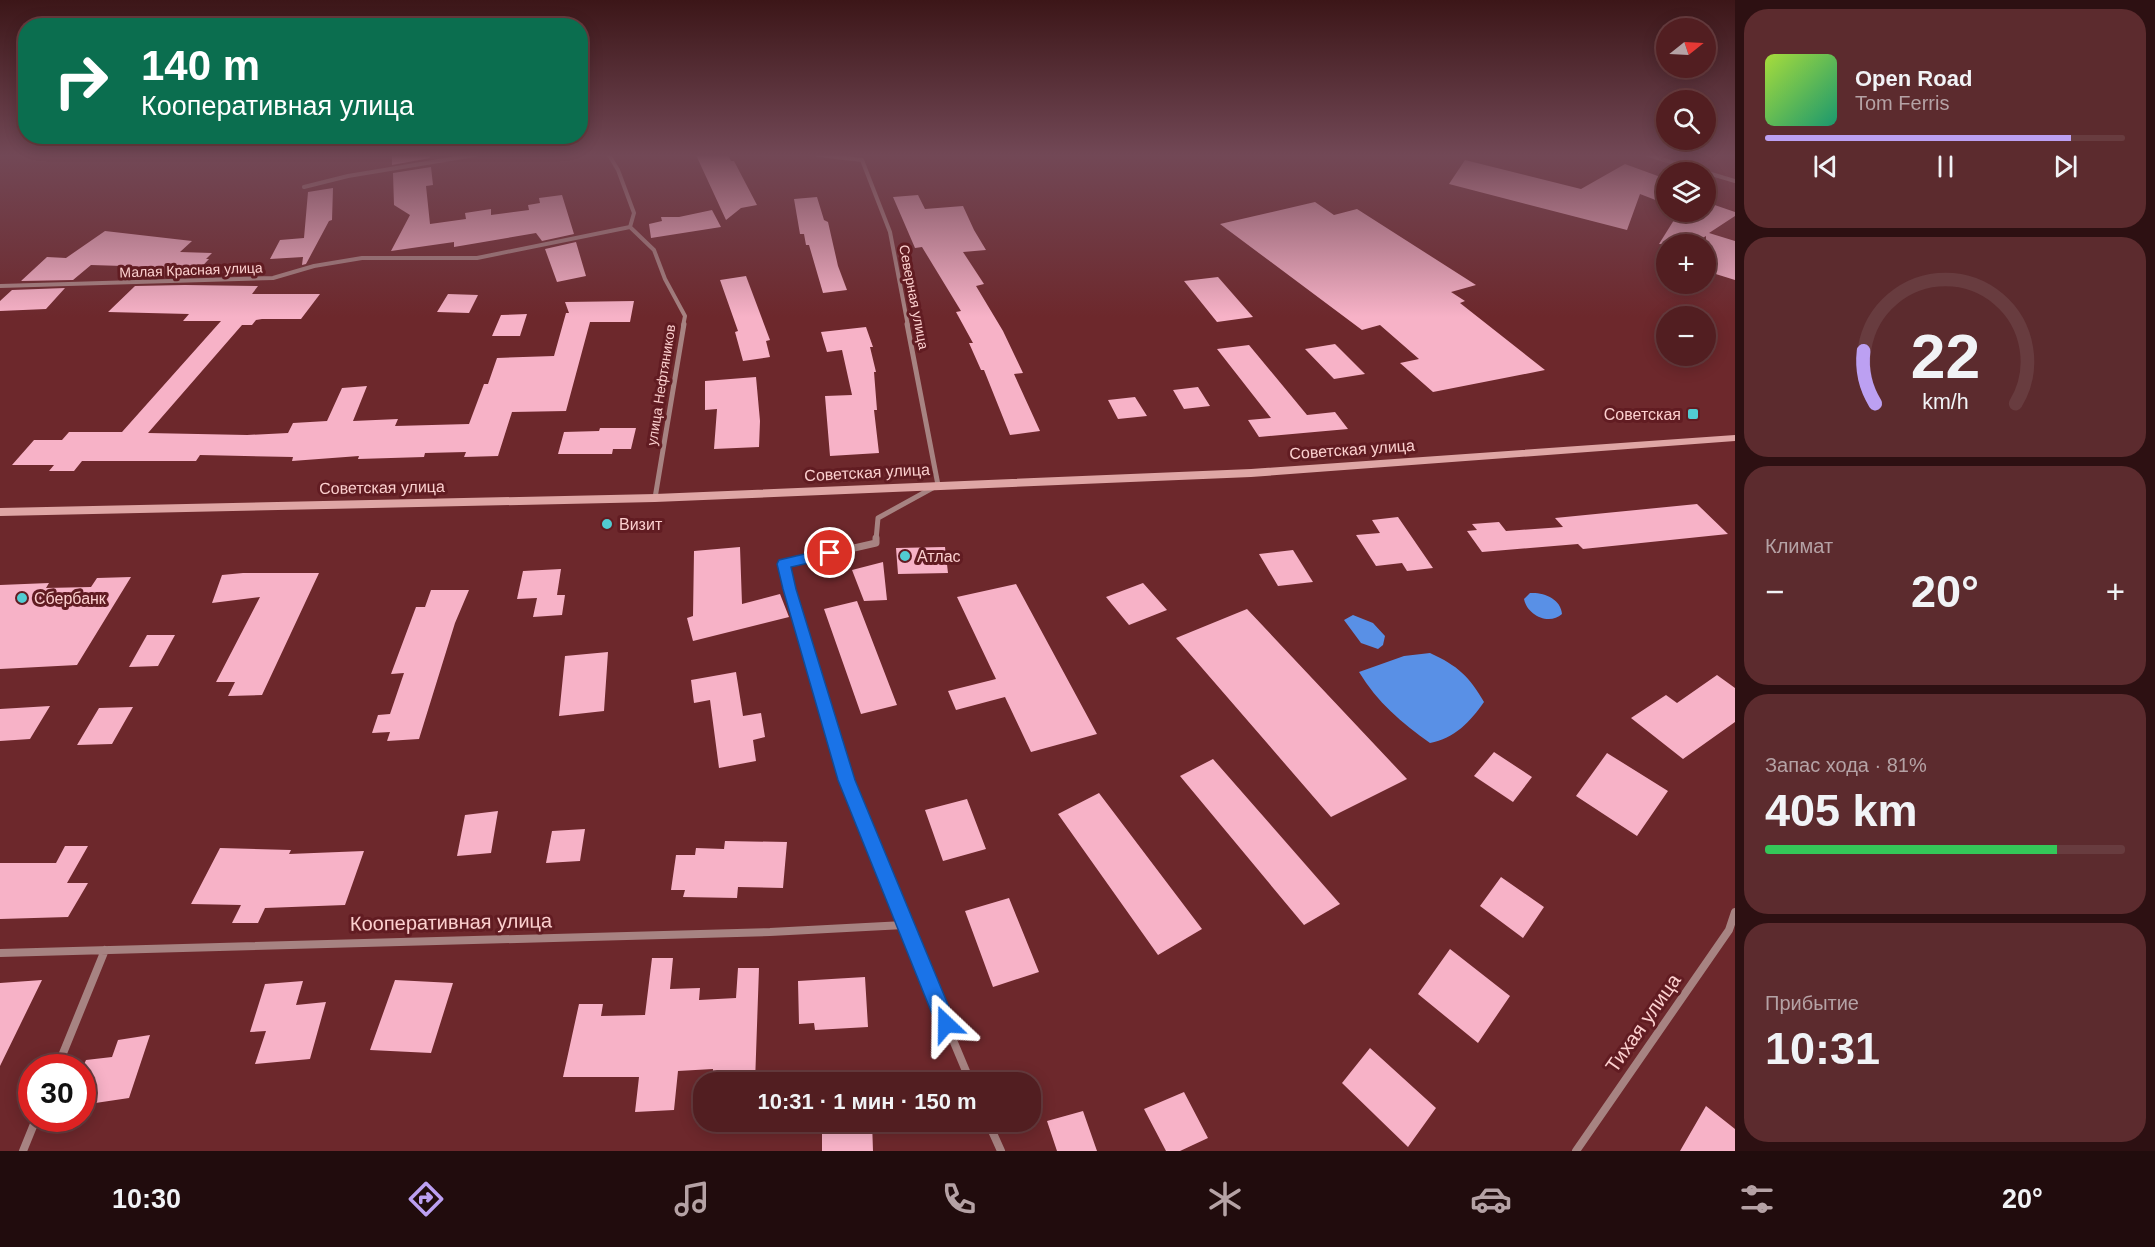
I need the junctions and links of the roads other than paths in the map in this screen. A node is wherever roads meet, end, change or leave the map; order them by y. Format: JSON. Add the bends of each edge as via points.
{"nodes":[{"id":1,"x":632,"y":209,"type":"edge"},
{"id":2,"x":881,"y":209,"type":"edge"},
{"id":3,"x":630,"y":227,"type":"junction"},
{"id":4,"x":0,"y":285,"type":"edge"},
{"id":5,"x":1735,"y":438,"type":"edge"},
{"id":6,"x":938,"y":486,"type":"junction"},
{"id":7,"x":655,"y":498,"type":"junction"},
{"id":8,"x":0,"y":512,"type":"edge"},
{"id":9,"x":1735,"y":912,"type":"edge"},
{"id":10,"x":904,"y":925,"type":"junction"},
{"id":11,"x":105,"y":950,"type":"junction"},
{"id":12,"x":0,"y":953,"type":"edge"},
{"id":13,"x":63,"y":1054,"type":"edge"},
{"id":14,"x":966,"y":1072,"type":"edge"},
{"id":15,"x":30,"y":1132,"type":"edge"},
{"id":16,"x":992,"y":1132,"type":"edge"},
{"id":17,"x":22,"y":1151,"type":"edge"},
{"id":18,"x":1001,"y":1151,"type":"edge"},
{"id":19,"x":1576,"y":1151,"type":"edge"}],
"edges":[{"from":1,"to":3,"type":"street"},
{"from":2,"to":6,"type":"street","name":"Северная улица","via":[[890,232]]},
{"from":3,"to":4,"type":"street","name":"Малая Красная улица","via":[[477,258],[362,258],[273,278]]},
{"from":3,"to":7,"type":"street","name":"улица Нефтяников","via":[[654,250],[685,316]]},
{"from":5,"to":6,"type":"street","name":"Советская улица","via":[[1251,473]]},
{"from":6,"to":7,"type":"street","name":"Советская улица"},
{"from":6,"to":10,"type":"street","via":[[878,518],[876,543],[784,564],[847,780]]},
{"from":7,"to":8,"type":"street","name":"Советская улица"},
{"from":9,"to":19,"type":"street","name":"Тихая улица","via":[[1729,930]]},
{"from":10,"to":11,"type":"street","name":"Кооперативная улица"},
{"from":10,"to":14,"type":"street"},
{"from":11,"to":12,"type":"street","name":"Кооперативная улица"},
{"from":11,"to":13,"type":"street"},
{"from":15,"to":17,"type":"street"},
{"from":16,"to":18,"type":"street"}]}
